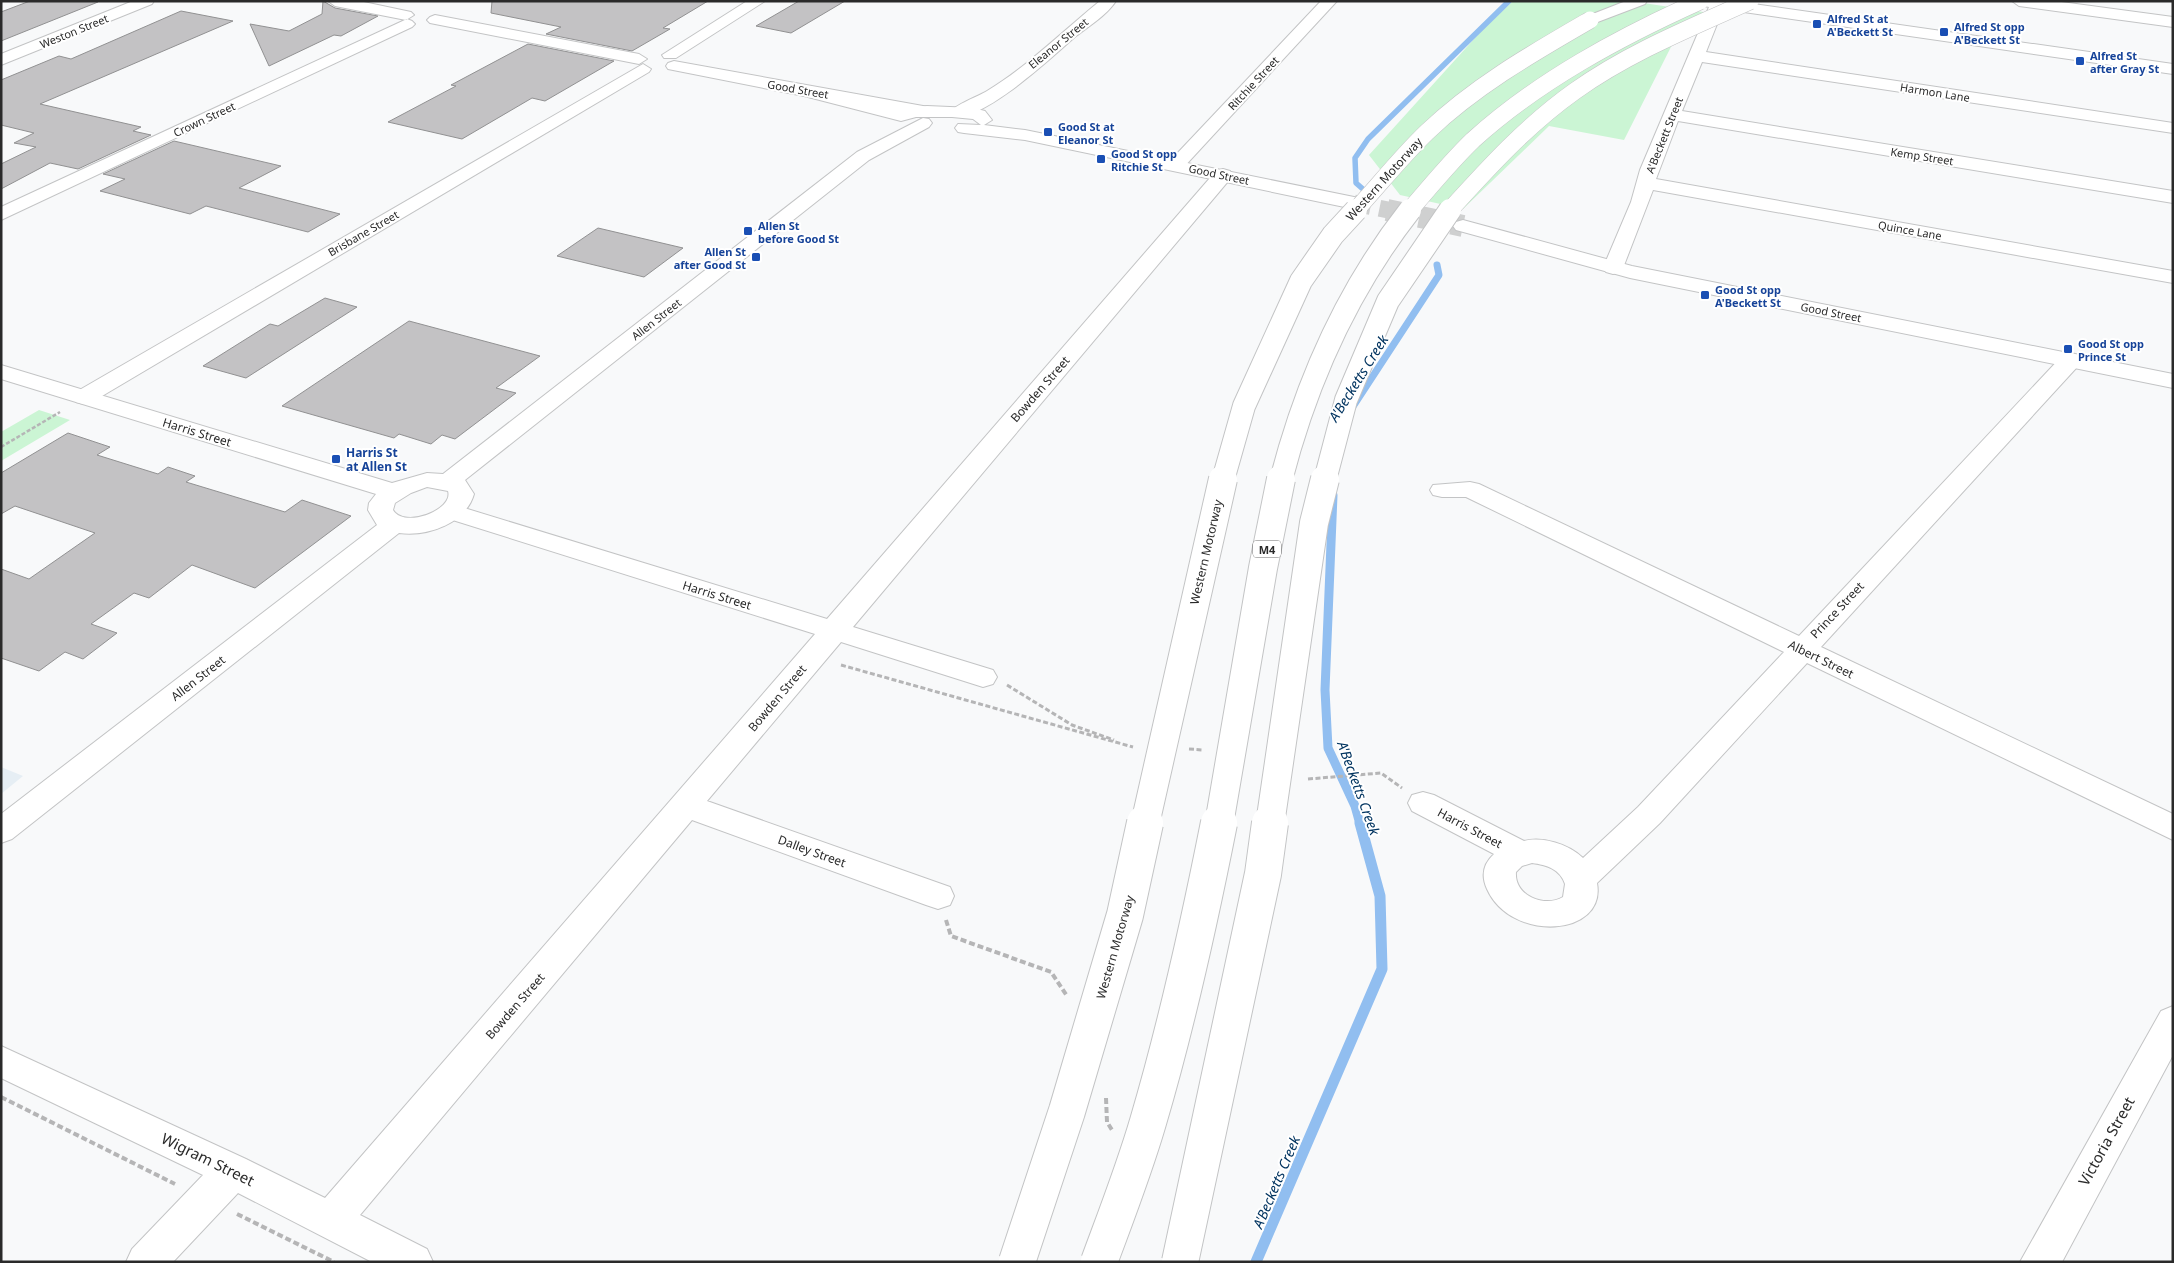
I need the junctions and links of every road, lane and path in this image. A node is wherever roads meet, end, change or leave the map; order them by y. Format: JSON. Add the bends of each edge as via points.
{"nodes":[{"id":1,"x":148,"y":1,"type":"edge"},
{"id":2,"x":335,"y":1,"type":"edge"},
{"id":3,"x":758,"y":1,"type":"edge"},
{"id":4,"x":1109,"y":1,"type":"edge"},
{"id":5,"x":1330,"y":1,"type":"edge"},
{"id":6,"x":1630,"y":1,"type":"edge"},
{"id":7,"x":1640,"y":1,"type":"edge"},
{"id":8,"x":1750,"y":1,"type":"edge"},
{"id":9,"x":2019,"y":1,"type":"edge"},
{"id":10,"x":1706,"y":2,"type":"edge"},
{"id":11,"x":448,"y":5,"type":"dead end"},
{"id":12,"x":434,"y":16,"type":"junction"},
{"id":13,"x":406,"y":19,"type":"junction"},
{"id":14,"x":1590,"y":20,"type":"junction"},
{"id":15,"x":2173,"y":22,"type":"edge"},
{"id":16,"x":1697,"y":56,"type":"junction"},
{"id":17,"x":1,"y":60,"type":"edge"},
{"id":18,"x":672,"y":60,"type":"junction"},
{"id":19,"x":641,"y":64,"type":"junction"},
{"id":20,"x":2173,"y":69,"type":"edge"},
{"id":21,"x":1007,"y":86,"type":"junction"},
{"id":22,"x":814,"y":93,"type":"junction"},
{"id":23,"x":1672,"y":115,"type":"junction"},
{"id":24,"x":923,"y":117,"type":"junction"},
{"id":25,"x":902,"y":118,"type":"junction"},
{"id":26,"x":983,"y":119,"type":"junction"},
{"id":27,"x":962,"y":120,"type":"junction"},
{"id":28,"x":2173,"y":128,"type":"edge"},
{"id":29,"x":1025,"y":135,"type":"junction"},
{"id":30,"x":863,"y":156,"type":"junction"},
{"id":31,"x":1176,"y":165,"type":"junction"},
{"id":32,"x":1224,"y":175,"type":"junction"},
{"id":33,"x":1646,"y":183,"type":"junction"},
{"id":34,"x":2173,"y":197,"type":"edge"},
{"id":35,"x":1354,"y":203,"type":"tunnel mouth"},
{"id":36,"x":1,"y":214,"type":"edge"},
{"id":37,"x":1463,"y":226,"type":"tunnel mouth"},
{"id":38,"x":1613,"y":268,"type":"junction"},
{"id":39,"x":2173,"y":277,"type":"edge"},
{"id":40,"x":2071,"y":360,"type":"junction"},
{"id":41,"x":1,"y":372,"type":"edge"},
{"id":42,"x":2173,"y":381,"type":"edge"},
{"id":43,"x":84,"y":397,"type":"junction"},
{"id":44,"x":1,"y":447,"type":"edge"},
{"id":45,"x":448,"y":482,"type":"junction"},
{"id":46,"x":1442,"y":490,"type":"dead end"},
{"id":47,"x":394,"y":491,"type":"junction"},
{"id":48,"x":452,"y":512,"type":"junction"},
{"id":49,"x":394,"y":524,"type":"junction"},
{"id":50,"x":832,"y":631,"type":"junction"},
{"id":51,"x":1800,"y":650,"type":"junction"},
{"id":52,"x":808,"y":660,"type":"junction"},
{"id":53,"x":983,"y":677,"type":"joint"},
{"id":54,"x":1133,"y":747,"type":"junction"},
{"id":55,"x":1142,"y":748,"type":"dead end"},
{"id":56,"x":1180,"y":749,"type":"dead end"},
{"id":57,"x":1209,"y":750,"type":"dead end"},
{"id":58,"x":1381,"y":773,"type":"dead end"},
{"id":59,"x":1308,"y":779,"type":"dead end"},
{"id":60,"x":1423,"y":804,"type":"dead end"},
{"id":61,"x":687,"y":806,"type":"junction"},
{"id":62,"x":2173,"y":828,"type":"edge"},
{"id":63,"x":1,"y":832,"type":"edge"},
{"id":64,"x":1517,"y":852,"type":"junction"},
{"id":65,"x":1581,"y":879,"type":"junction"},
{"id":66,"x":938,"y":896,"type":"dead end"},
{"id":67,"x":2173,"y":1021,"type":"edge"},
{"id":68,"x":1,"y":1061,"type":"edge"},
{"id":69,"x":1,"y":1097,"type":"edge"},
{"id":70,"x":233,"y":1171,"type":"junction"},
{"id":71,"x":206,"y":1198,"type":"junction"},
{"id":72,"x":331,"y":1220,"type":"junction"},
{"id":73,"x":401,"y":1259,"type":"edge"},
{"id":74,"x":146,"y":1262,"type":"edge"},
{"id":75,"x":334,"y":1262,"type":"edge"},
{"id":76,"x":1017,"y":1262,"type":"edge"},
{"id":77,"x":1099,"y":1262,"type":"edge"},
{"id":78,"x":1180,"y":1262,"type":"edge"},
{"id":79,"x":2040,"y":1262,"type":"edge"}],
"edges":[{"from":1,"to":17,"type":"main road","name":"Weston Street"},
{"from":2,"to":13,"type":"main road"},
{"from":3,"to":18,"type":"main road"},
{"from":4,"to":21,"type":"main road","name":"Eleanor Street"},
{"from":5,"to":31,"type":"main road","name":"Ritchie Street"},
{"from":6,"to":14,"type":"main road"},
{"from":7,"to":14,"type":"main road","name":"Western Motorway"},
{"from":8,"to":78,"type":"main road","bridge":true,"via":[[1651,45],[1575,91],[1507,147],[1446,214],[1388,301],[1346,400],[1314,523],[1263,874]]},
{"from":9,"to":15,"type":"main road"},
{"from":10,"to":16,"type":"main road","name":"A'Beckett Street"},
{"from":10,"to":20,"type":"main road"},
{"from":10,"to":77,"type":"main road","number":"M4","bridge":true,"via":[[1652,22],[1593,54],[1541,88],[1471,142],[1412,207],[1368,268],[1333,330],[1288,453],[1271,527],[1231,762],[1195,944],[1147,1126]]},
{"from":11,"to":12,"type":"main road"},
{"from":12,"to":13,"type":"main road","via":[[418,24]]},
{"from":12,"to":19,"type":"main road"},
{"from":13,"to":36,"type":"main road","name":"Crown Street"},
{"from":14,"to":76,"type":"main road","name":"Western Motorway","bridge":true,"via":[[1493,79],[1426,132],[1333,235],[1301,281],[1278,329],[1244,406],[1223,480],[1126,915]]},
{"from":16,"to":23,"type":"main road","name":"A'Beckett Street"},
{"from":16,"to":28,"type":"main road","name":"Harmon Lane"},
{"from":18,"to":19,"type":"main road","via":[[663,70]]},
{"from":18,"to":22,"type":"main road","name":"Good Street"},
{"from":19,"to":43,"type":"main road","name":"Brisbane Street"},
{"from":21,"to":26,"type":"main road","name":"Eleanor Street","via":[[1004,95]]},
{"from":21,"to":27,"type":"main road","name":"Eleanor Street"},
{"from":22,"to":24,"type":"main road","name":"Good Street"},
{"from":22,"to":25,"type":"main road"},
{"from":23,"to":33,"type":"main road","name":"A'Beckett Street"},
{"from":23,"to":34,"type":"main road","name":"Kemp Street"},
{"from":24,"to":25,"type":"main road"},
{"from":24,"to":27,"type":"main road","name":"Good Street"},
{"from":24,"to":30,"type":"main road","name":"Allen Street"},
{"from":25,"to":30,"type":"main road","name":"Allen Street","via":[[891,125]]},
{"from":26,"to":27,"type":"main road","via":[[977,126]]},
{"from":26,"to":29,"type":"main road","name":"Good Street"},
{"from":27,"to":29,"type":"main road","name":"Good Street"},
{"from":29,"to":31,"type":"main road","name":"Good Street"},
{"from":30,"to":45,"type":"main road","name":"Allen Street"},
{"from":31,"to":32,"type":"main road","name":"Good Street"},
{"from":32,"to":35,"type":"main road","name":"Good Street"},
{"from":32,"to":50,"type":"main road","name":"Bowden Street"},
{"from":33,"to":38,"type":"main road","name":"A'Beckett Street"},
{"from":33,"to":39,"type":"main road","name":"Quince Lane"},
{"from":37,"to":38,"type":"main road","name":"Good Street"},
{"from":38,"to":40,"type":"main road","name":"Good Street"},
{"from":40,"to":42,"type":"main road","name":"Good Street"},
{"from":40,"to":51,"type":"main road","name":"Prince Street"},
{"from":41,"to":43,"type":"main road","name":"Harris Street"},
{"from":43,"to":44,"type":"path"},
{"from":43,"to":47,"type":"main road","name":"Harris Street"},
{"from":45,"to":47,"type":"main road","via":[[427,480]]},
{"from":45,"to":48,"type":"main road","via":[[456,485],[462,498]]},
{"from":46,"to":51,"type":"main road","name":"Albert Street","via":[[1467,480]]},
{"from":47,"to":49,"type":"main road","via":[[381,505],[380,511],[383,518]]},
{"from":48,"to":49,"type":"main road","via":[[427,524]]},
{"from":48,"to":50,"type":"main road","name":"Harris Street"},
{"from":49,"to":63,"type":"main road","name":"Allen Street"},
{"from":50,"to":52,"type":"main road","name":"Bowden Street"},
{"from":50,"to":53,"type":"main road","name":"Harris Street"},
{"from":51,"to":62,"type":"main road","name":"Albert Street"},
{"from":51,"to":65,"type":"main road","name":"Prince Street","via":[[1649,815]]},
{"from":52,"to":54,"type":"path","via":[[849,666]]},
{"from":52,"to":61,"type":"main road","name":"Bowden Street"},
{"from":53,"to":54,"type":"path","via":[[1014,687],[1072,725]]},
{"from":54,"to":55,"type":"path"},
{"from":56,"to":57,"type":"path"},
{"from":58,"to":59,"type":"path"},
{"from":60,"to":64,"type":"main road","name":"Harris Street"},
{"from":61,"to":66,"type":"main road","name":"Dalley Street"},
{"from":61,"to":72,"type":"main road","name":"Bowden Street"},
{"from":64,"to":65,"type":"main road","via":[[1547,852],[1561,858]]},
{"from":64,"to":65,"type":"main road","via":[[1506,858],[1497,876],[1507,898],[1532,913],[1548,916],[1573,909],[1583,890]]},
{"from":67,"to":79,"type":"main road","name":"Victoria Street"},
{"from":68,"to":70,"type":"main road","name":"Wigram Street"},
{"from":69,"to":71,"type":"path"},
{"from":70,"to":71,"type":"main road"},
{"from":70,"to":72,"type":"main road","name":"Wigram Street"},
{"from":71,"to":74,"type":"main road"},
{"from":71,"to":75,"type":"path"},
{"from":72,"to":73,"type":"main road","name":"Wigram Street"}]}
